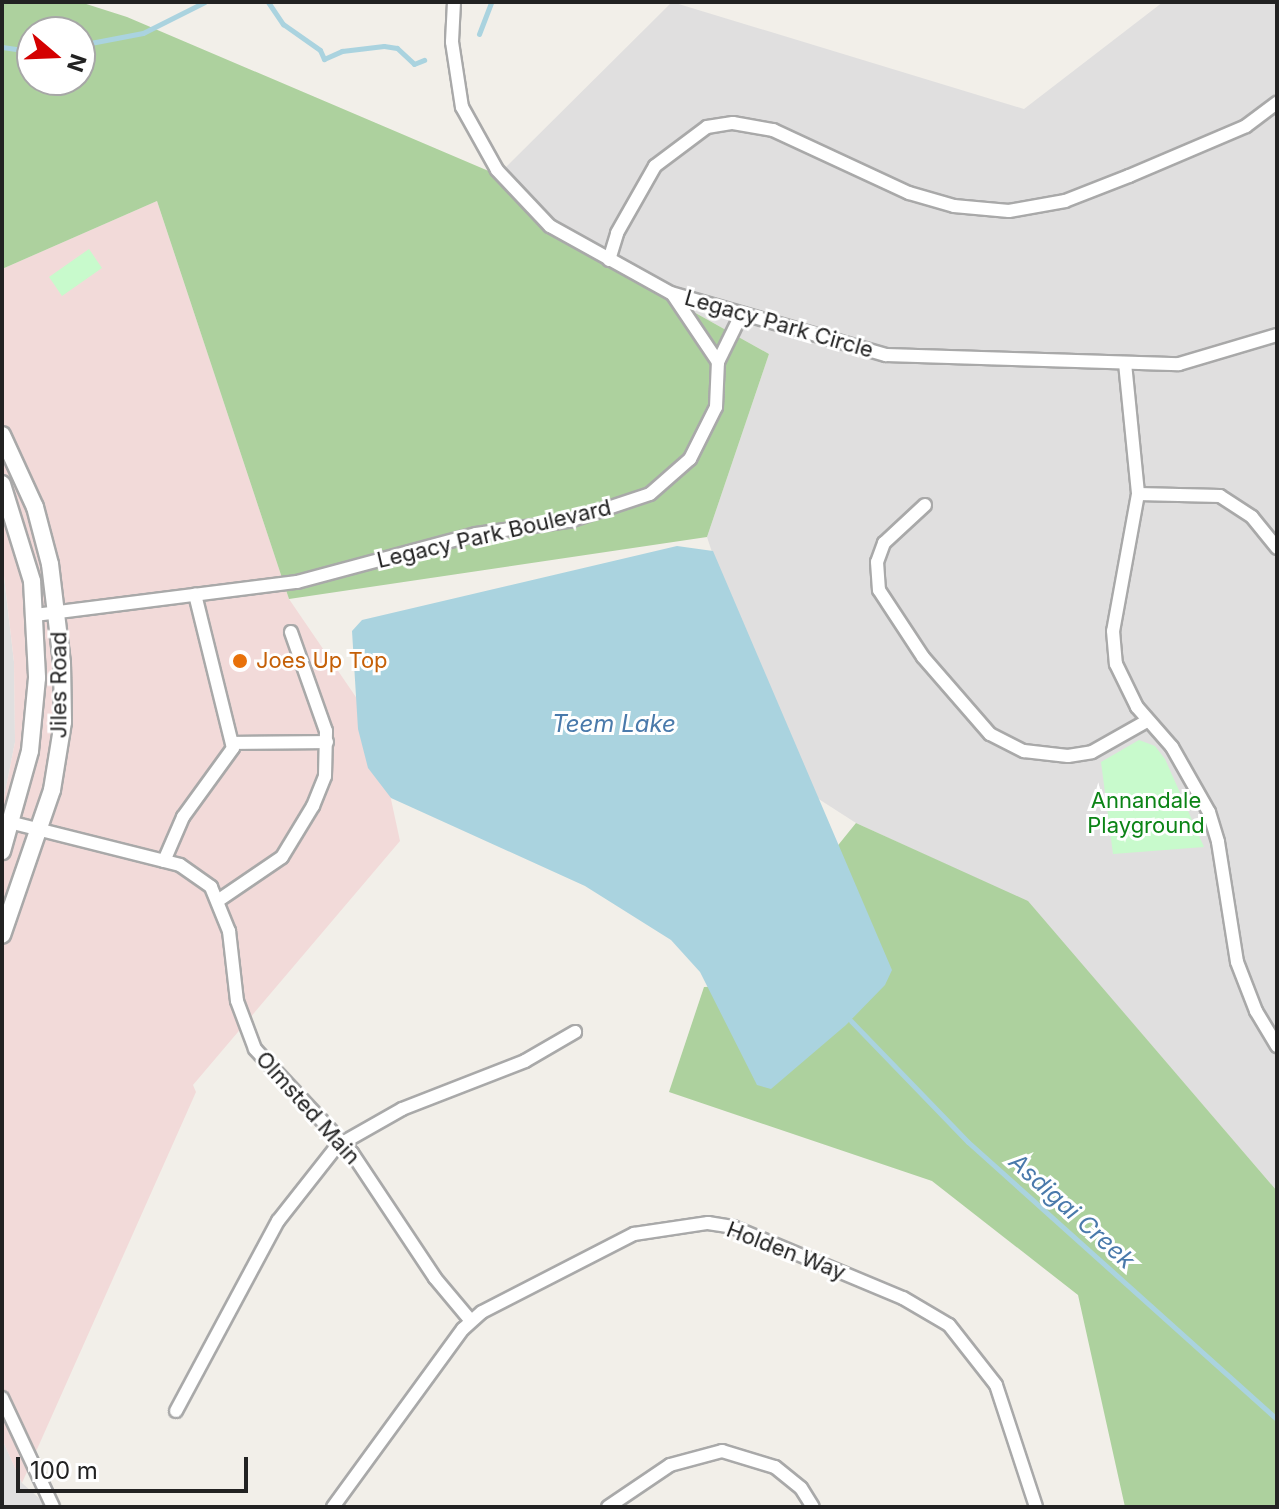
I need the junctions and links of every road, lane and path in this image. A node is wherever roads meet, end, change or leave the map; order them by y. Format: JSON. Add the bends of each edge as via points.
{"nodes":[{"id":1,"x":454,"y":2,"type":"edge"},
{"id":2,"x":1277,"y":103,"type":"edge"},
{"id":3,"x":609,"y":260,"type":"junction"},
{"id":4,"x":671,"y":293,"type":"junction"},
{"id":5,"x":741,"y":315,"type":"junction"},
{"id":6,"x":1277,"y":335,"type":"edge"},
{"id":7,"x":718,"y":362,"type":"junction"},
{"id":8,"x":1125,"y":363,"type":"junction"},
{"id":9,"x":2,"y":435,"type":"edge"},
{"id":10,"x":2,"y":484,"type":"edge"},
{"id":11,"x":1138,"y":494,"type":"junction"},
{"id":12,"x":925,"y":505,"type":"dead end"},
{"id":13,"x":1277,"y":548,"type":"edge"},
{"id":14,"x":195,"y":595,"type":"junction"},
{"id":15,"x":58,"y":612,"type":"junction"},
{"id":16,"x":35,"y":615,"type":"junction"},
{"id":17,"x":291,"y":632,"type":"dead end"},
{"id":18,"x":1147,"y":721,"type":"junction"},
{"id":19,"x":327,"y":742,"type":"junction"},
{"id":20,"x":232,"y":743,"type":"junction"},
{"id":21,"x":13,"y":823,"type":"junction"},
{"id":22,"x":40,"y":831,"type":"junction"},
{"id":23,"x":2,"y":851,"type":"edge"},
{"id":24,"x":164,"y":861,"type":"junction"},
{"id":25,"x":219,"y":900,"type":"junction"},
{"id":26,"x":2,"y":935,"type":"edge"},
{"id":27,"x":575,"y":1032,"type":"dead end"},
{"id":28,"x":1277,"y":1046,"type":"edge"},
{"id":29,"x":341,"y":1143,"type":"junction"},
{"id":30,"x":471,"y":1321,"type":"junction"},
{"id":31,"x":2,"y":1398,"type":"edge"},
{"id":32,"x":176,"y":1411,"type":"dead end"},
{"id":33,"x":53,"y":1507,"type":"edge"},
{"id":34,"x":333,"y":1507,"type":"edge"},
{"id":35,"x":608,"y":1507,"type":"edge"},
{"id":36,"x":813,"y":1507,"type":"edge"},
{"id":37,"x":1036,"y":1507,"type":"edge"}],
"edges":[{"from":1,"to":3,"type":"street","name":"Legacy Park Circle","via":[[452,42],[462,107],[497,170],[550,226]]},
{"from":2,"to":3,"type":"street","via":[[1246,126],[1129,176],[1065,201],[1009,211],[954,206],[909,193],[773,130],[733,123],[707,127],[655,166],[617,233]]},
{"from":3,"to":4,"type":"street","name":"Legacy Park Circle"},
{"from":4,"to":5,"type":"street","name":"Legacy Park Circle"},
{"from":4,"to":7,"type":"street"},
{"from":5,"to":7,"type":"street","name":"Legacy Park Boulevard"},
{"from":5,"to":8,"type":"street","name":"Legacy Park Circle","via":[[886,355]]},
{"from":6,"to":8,"type":"street","name":"Legacy Park Circle","via":[[1179,364]]},
{"from":7,"to":14,"type":"street","name":"Legacy Park Boulevard","via":[[716,407],[690,459],[650,494],[569,521],[476,534],[297,582]]},
{"from":8,"to":11,"type":"street"},
{"from":9,"to":15,"type":"street","name":"Jiles Road","via":[[35,507]]},
{"from":10,"to":16,"type":"street","name":"Jiles Road","via":[[25,550]]},
{"from":11,"to":13,"type":"street","via":[[1220,496],[1252,517]]},
{"from":11,"to":18,"type":"street","via":[[1113,646],[1121,680]]},
{"from":12,"to":18,"type":"street","via":[[884,543],[877,562],[879,590],[923,657],[990,734],[1024,751],[1068,756],[1092,752]]},
{"from":14,"to":15,"type":"street","name":"Legacy Park Boulevard"},
{"from":14,"to":20,"type":"street"},
{"from":15,"to":16,"type":"street","name":"Legacy Park Boulevard"},
{"from":15,"to":22,"type":"street","name":"Jiles Road","via":[[63,722]]},
{"from":16,"to":21,"type":"street","name":"Jiles Road","via":[[35,716]]},
{"from":17,"to":19,"type":"street"},
{"from":18,"to":28,"type":"street","via":[[1172,747],[1209,812],[1237,962]]},
{"from":19,"to":20,"type":"street"},
{"from":19,"to":25,"type":"street","via":[[320,790],[282,857]]},
{"from":20,"to":24,"type":"street","via":[[229,759],[166,846]]},
{"from":21,"to":22,"type":"street","name":"Olmsted Main"},
{"from":21,"to":23,"type":"street","name":"Jiles Road"},
{"from":22,"to":24,"type":"street","name":"Olmsted Main"},
{"from":22,"to":26,"type":"street","name":"Jiles Road"},
{"from":24,"to":25,"type":"street","name":"Olmsted Main","via":[[203,878]]},
{"from":25,"to":29,"type":"street","name":"Olmsted Main","via":[[244,1030],[277,1077]]},
{"from":27,"to":29,"type":"street","via":[[525,1061],[422,1099]]},
{"from":29,"to":30,"type":"street","name":"Olmsted Main"},
{"from":29,"to":32,"type":"street","via":[[278,1221]]},
{"from":30,"to":34,"type":"street","name":"Holden Way"},
{"from":30,"to":37,"type":"street","name":"Holden Way","via":[[592,1251],[634,1234],[674,1224],[733,1227],[903,1298],[949,1325],[996,1385]]},
{"from":31,"to":33,"type":"street"},
{"from":35,"to":36,"type":"street","via":[[670,1465],[722,1451],[775,1467],[801,1488]]}]}
